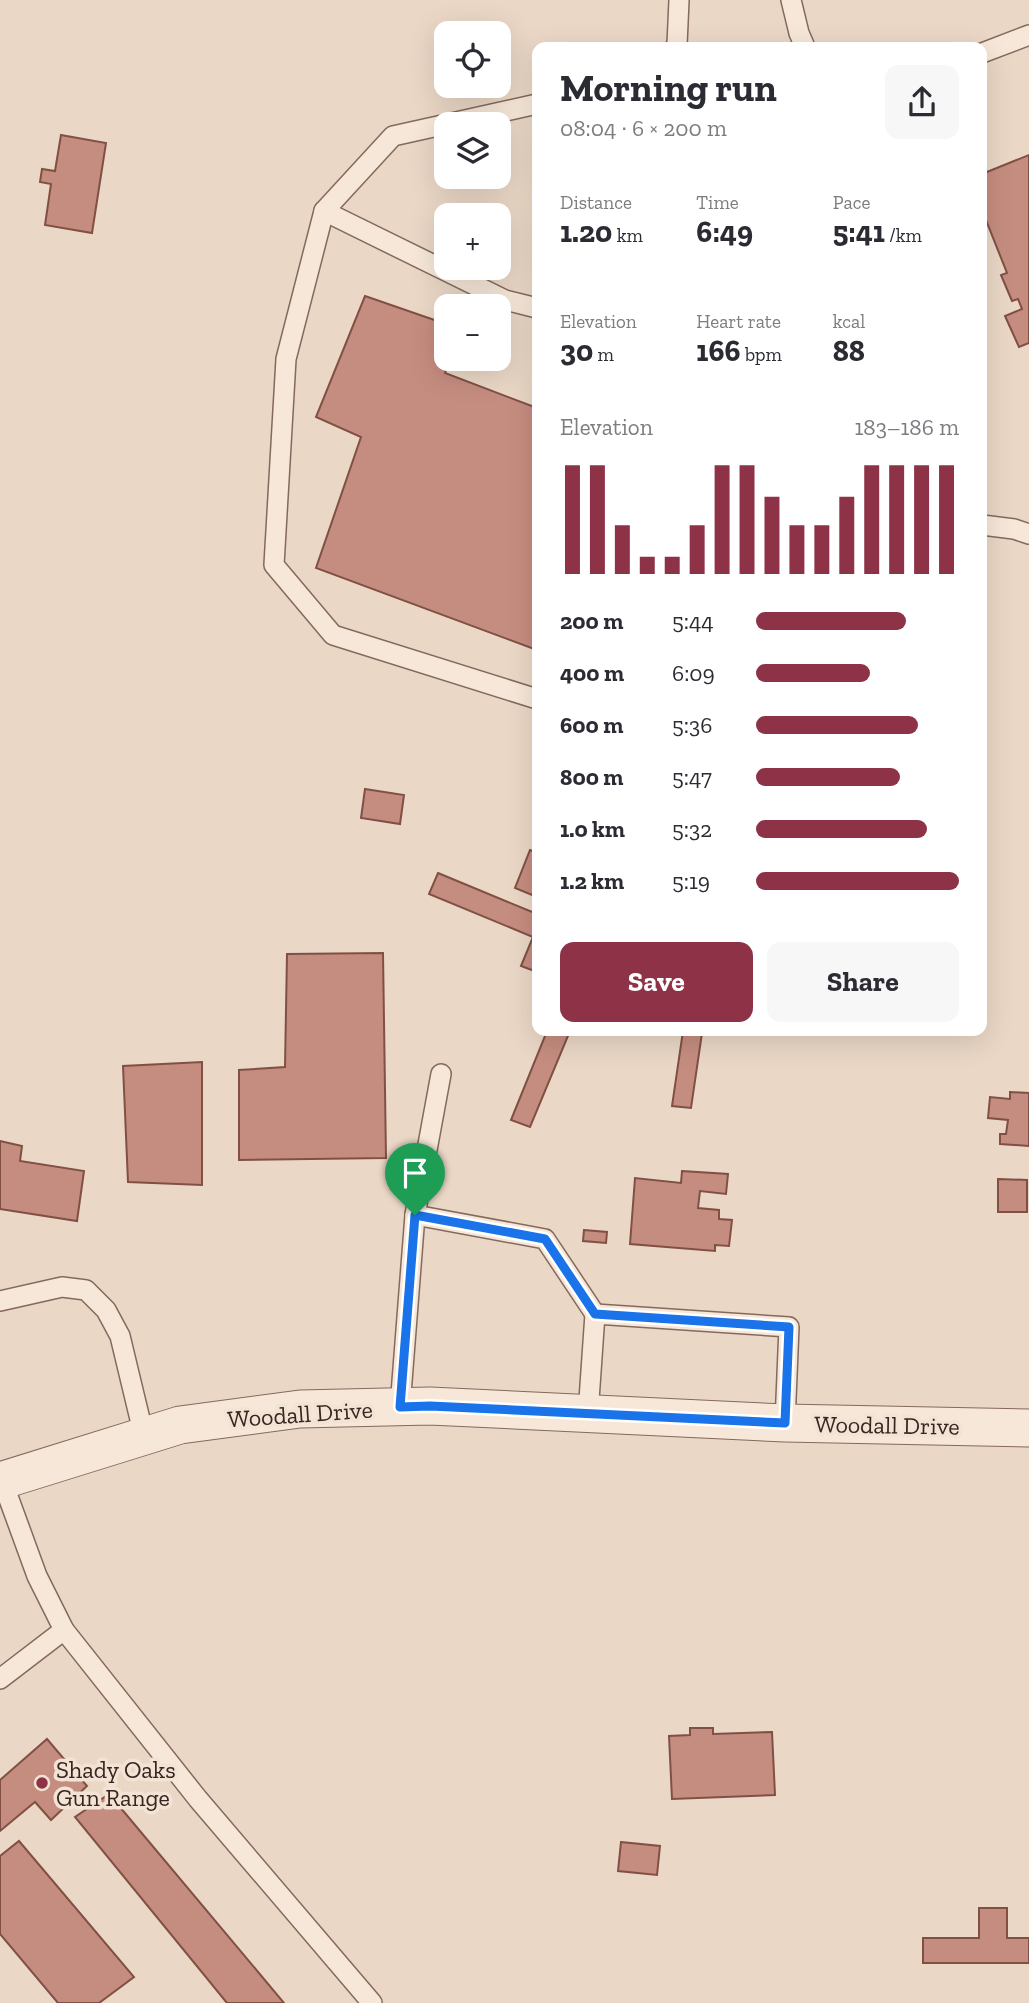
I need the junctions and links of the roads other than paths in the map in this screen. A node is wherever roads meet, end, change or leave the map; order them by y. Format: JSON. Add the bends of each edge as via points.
{"nodes":[{"id":1,"x":678,"y":0,"type":"edge"},
{"id":2,"x":791,"y":0,"type":"edge"},
{"id":3,"x":1029,"y":35,"type":"edge"},
{"id":4,"x":677,"y":42,"type":"edge"},
{"id":5,"x":804,"y":42,"type":"edge"},
{"id":6,"x":987,"y":51,"type":"edge"},
{"id":7,"x":532,"y":105,"type":"edge"},
{"id":8,"x":324,"y":211,"type":"junction"},
{"id":9,"x":532,"y":307,"type":"edge"},
{"id":10,"x":987,"y":526,"type":"edge"},
{"id":11,"x":1029,"y":534,"type":"edge"},
{"id":12,"x":532,"y":697,"type":"edge"},
{"id":13,"x":441,"y":1074,"type":"dead end"},
{"id":14,"x":415,"y":1215,"type":"junction"},
{"id":15,"x":0,"y":1301,"type":"edge"},
{"id":16,"x":595,"y":1314,"type":"junction"},
{"id":17,"x":400,"y":1407,"type":"junction"},
{"id":18,"x":588,"y":1414,"type":"junction"},
{"id":19,"x":785,"y":1423,"type":"junction"},
{"id":20,"x":1029,"y":1428,"type":"edge"},
{"id":21,"x":144,"y":1436,"type":"junction"},
{"id":22,"x":1,"y":1480,"type":"edge"},
{"id":23,"x":64,"y":1630,"type":"junction"},
{"id":24,"x":0,"y":1679,"type":"edge"},
{"id":25,"x":372,"y":2003,"type":"edge"}],
"edges":[{"from":1,"to":4,"type":"lane"},
{"from":2,"to":5,"type":"lane"},
{"from":3,"to":6,"type":"lane"},
{"from":7,"to":8,"type":"lane","via":[[393,136]]},
{"from":8,"to":9,"type":"lane","via":[[505,300]]},
{"from":8,"to":12,"type":"lane","via":[[286,359],[274,565],[333,635]]},
{"from":10,"to":11,"type":"lane"},
{"from":13,"to":14,"type":"lane"},
{"from":14,"to":16,"type":"lane","via":[[545,1239]]},
{"from":14,"to":17,"type":"lane"},
{"from":15,"to":21,"type":"lane","via":[[62,1287],[86,1290],[106,1310],[120,1336]]},
{"from":16,"to":18,"type":"lane"},
{"from":16,"to":19,"type":"lane","via":[[789,1327]]},
{"from":17,"to":18,"type":"street","name":"Woodall Drive"},
{"from":17,"to":21,"type":"street","name":"Woodall Drive","via":[[300,1409],[180,1425]]},
{"from":18,"to":19,"type":"street","name":"Woodall Drive"},
{"from":19,"to":20,"type":"street","name":"Woodall Drive"},
{"from":21,"to":22,"type":"street","name":"Woodall Drive"},
{"from":22,"to":23,"type":"lane","via":[[37,1576]]},
{"from":23,"to":24,"type":"lane"},
{"from":23,"to":25,"type":"lane","via":[[198,1799]]}]}
